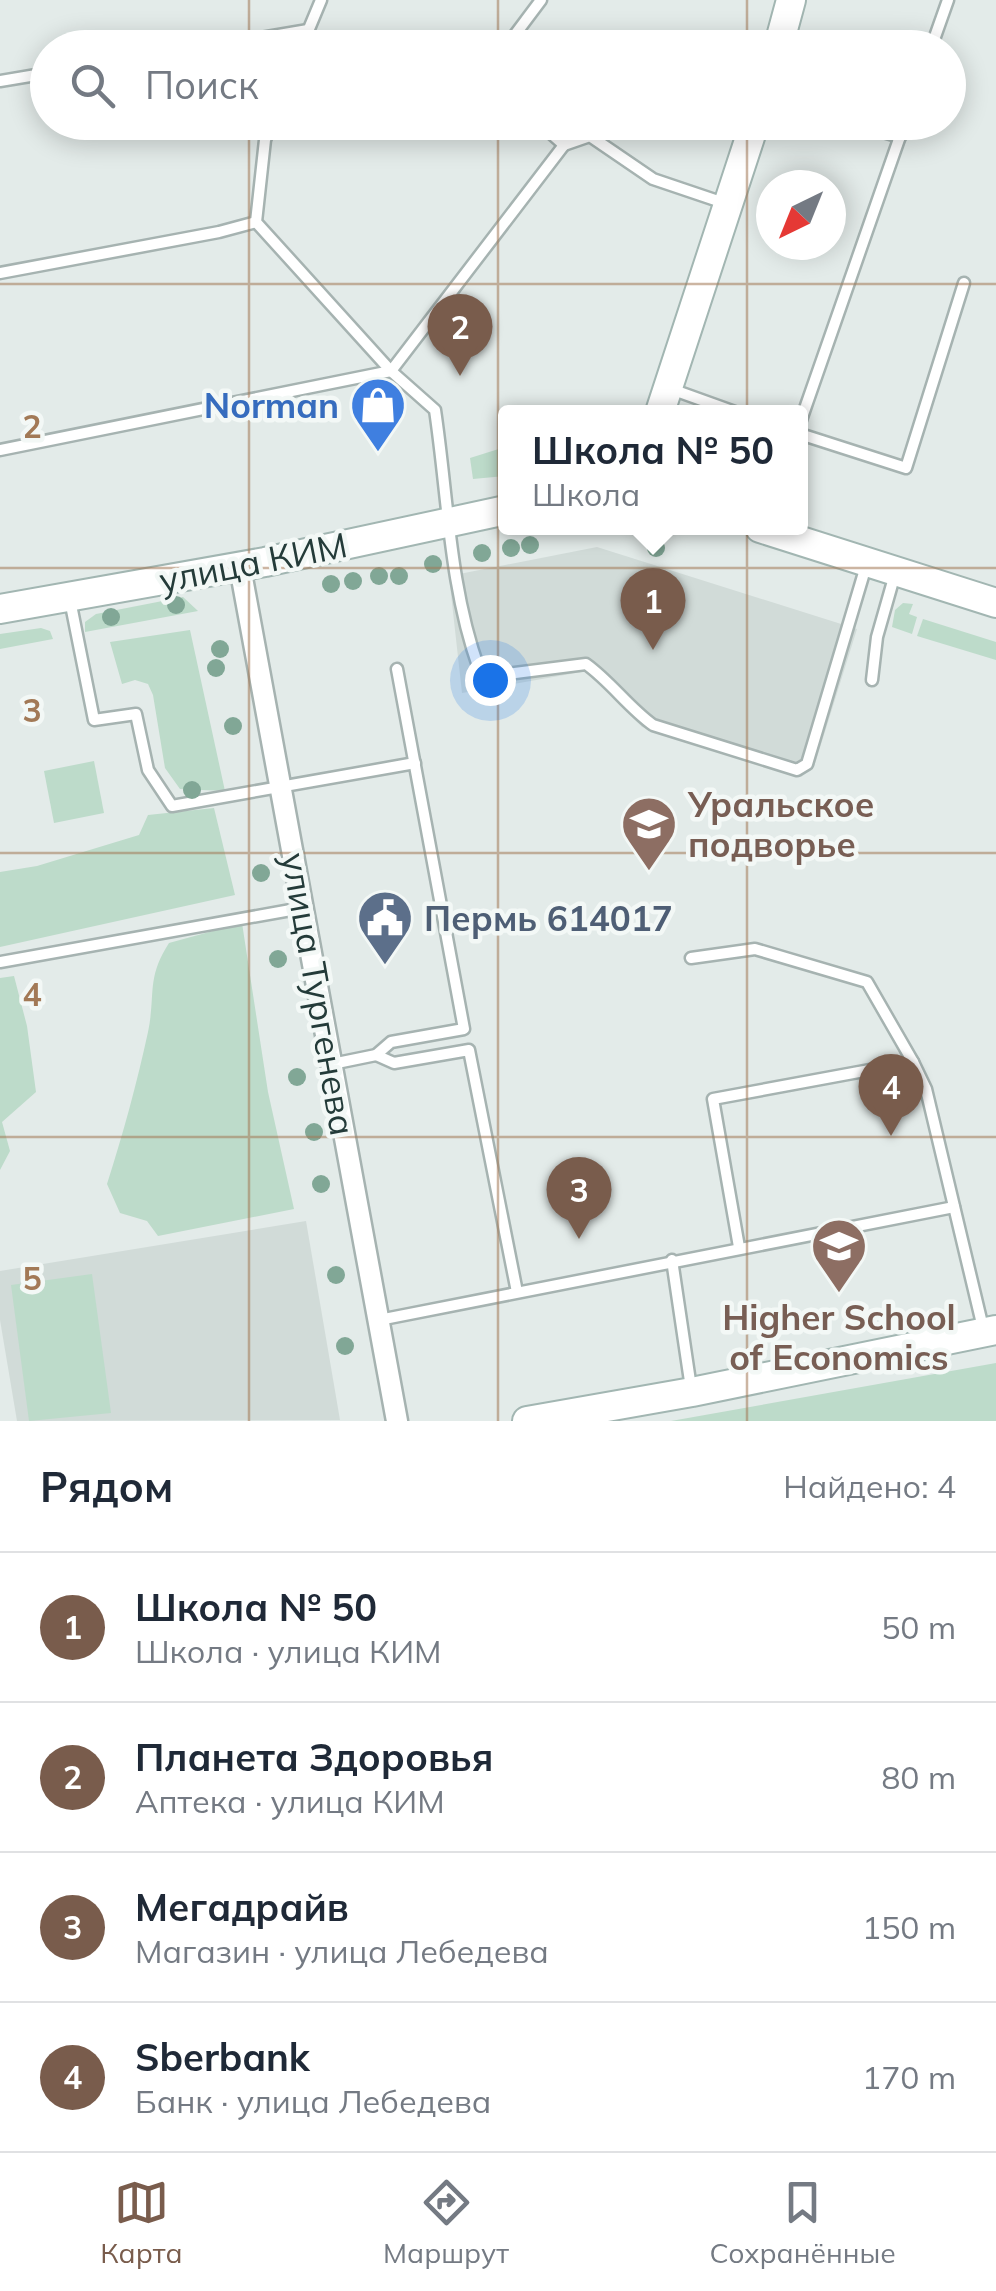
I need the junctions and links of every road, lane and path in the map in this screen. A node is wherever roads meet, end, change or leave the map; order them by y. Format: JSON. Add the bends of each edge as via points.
{"nodes":[{"id":1,"x":321,"y":0,"type":"edge"},
{"id":2,"x":541,"y":0,"type":"edge"},
{"id":3,"x":792,"y":0,"type":"edge"},
{"id":4,"x":948,"y":0,"type":"edge"},
{"id":5,"x":308,"y":30,"type":"edge"},
{"id":6,"x":518,"y":30,"type":"edge"},
{"id":7,"x":783,"y":30,"type":"edge"},
{"id":8,"x":937,"y":30,"type":"edge"},
{"id":9,"x":30,"y":76,"type":"edge"},
{"id":10,"x":0,"y":81,"type":"edge"},
{"id":11,"x":265,"y":140,"type":"edge"},
{"id":12,"x":558,"y":140,"type":"edge"},
{"id":13,"x":578,"y":140,"type":"edge"},
{"id":14,"x":596,"y":140,"type":"edge"},
{"id":15,"x":749,"y":140,"type":"edge"},
{"id":16,"x":899,"y":140,"type":"edge"},
{"id":17,"x":564,"y":145,"type":"junction"},
{"id":18,"x":728,"y":204,"type":"junction"},
{"id":19,"x":256,"y":222,"type":"junction"},
{"id":20,"x":0,"y":273,"type":"edge"},
{"id":21,"x":964,"y":283,"type":"dead end"},
{"id":22,"x":391,"y":371,"type":"junction"},
{"id":23,"x":666,"y":401,"type":"edge"},
{"id":24,"x":691,"y":405,"type":"edge"},
{"id":25,"x":806,"y":405,"type":"edge"},
{"id":26,"x":808,"y":437,"type":"edge"},
{"id":27,"x":0,"y":450,"type":"edge"},
{"id":28,"x":498,"y":511,"type":"edge"},
{"id":29,"x":446,"y":521,"type":"junction"},
{"id":30,"x":781,"y":535,"type":"edge"},
{"id":31,"x":866,"y":564,"type":"junction"},
{"id":32,"x":240,"y":567,"type":"junction"},
{"id":33,"x":896,"y":573,"type":"junction"},
{"id":34,"x":70,"y":598,"type":"junction"},
{"id":35,"x":996,"y":603,"type":"edge"},
{"id":36,"x":1,"y":605,"type":"edge"},
{"id":37,"x":397,"y":669,"type":"dead end"},
{"id":38,"x":872,"y":680,"type":"dead end"},
{"id":39,"x":416,"y":763,"type":"junction"},
{"id":40,"x":281,"y":788,"type":"junction"},
{"id":41,"x":303,"y":908,"type":"junction"},
{"id":42,"x":690,"y":958,"type":"dead end"},
{"id":43,"x":0,"y":962,"type":"edge"},
{"id":44,"x":376,"y":1055,"type":"junction"},
{"id":45,"x":913,"y":1062,"type":"junction"},
{"id":46,"x":332,"y":1064,"type":"junction"},
{"id":47,"x":954,"y":1206,"type":"junction"},
{"id":48,"x":739,"y":1248,"type":"junction"},
{"id":49,"x":672,"y":1260,"type":"junction"},
{"id":50,"x":518,"y":1292,"type":"junction"},
{"id":51,"x":378,"y":1320,"type":"junction"},
{"id":52,"x":990,"y":1331,"type":"edge"},
{"id":53,"x":692,"y":1392,"type":"junction"},
{"id":54,"x":397,"y":1421,"type":"edge"},
{"id":55,"x":527,"y":1421,"type":"edge"}],
"edges":[{"from":1,"to":5,"type":"lane"},
{"from":2,"to":6,"type":"lane"},
{"from":3,"to":7,"type":"street"},
{"from":4,"to":8,"type":"lane"},
{"from":9,"to":10,"type":"lane"},
{"from":11,"to":19,"type":"lane"},
{"from":12,"to":17,"type":"lane"},
{"from":13,"to":17,"type":"lane"},
{"from":14,"to":18,"type":"lane","via":[[654,179]]},
{"from":15,"to":18,"type":"street"},
{"from":16,"to":25,"type":"lane"},
{"from":17,"to":22,"type":"lane"},
{"from":18,"to":23,"type":"street"},
{"from":19,"to":20,"type":"lane"},
{"from":19,"to":22,"type":"lane"},
{"from":21,"to":26,"type":"lane","via":[[906,468]]},
{"from":22,"to":27,"type":"lane"},
{"from":22,"to":29,"type":"lane","via":[[435,410]]},
{"from":23,"to":24,"type":"lane"},
{"from":28,"to":29,"type":"street","name":"улица КИМ"},
{"from":29,"to":31,"type":"lane","via":[[478,669],[498,675],[586,664],[653,725],[797,770],[807,764]]},
{"from":29,"to":32,"type":"street","name":"улица КИМ"},
{"from":30,"to":31,"type":"street"},
{"from":31,"to":33,"type":"street"},
{"from":32,"to":34,"type":"street","name":"улица КИМ"},
{"from":32,"to":40,"type":"street","name":"улица Тургенева"},
{"from":33,"to":35,"type":"street"},
{"from":33,"to":38,"type":"lane"},
{"from":34,"to":36,"type":"street","name":"улица КИМ"},
{"from":34,"to":40,"type":"lane","via":[[94,720],[136,714],[148,770],[172,806]]},
{"from":37,"to":39,"type":"lane"},
{"from":39,"to":40,"type":"lane"},
{"from":39,"to":44,"type":"lane","via":[[464,1029],[391,1042]]},
{"from":40,"to":41,"type":"street","name":"улица Тургенева"},
{"from":41,"to":43,"type":"lane"},
{"from":41,"to":46,"type":"street","name":"улица Тургенева"},
{"from":42,"to":45,"type":"lane","via":[[755,949],[866,982]]},
{"from":44,"to":46,"type":"lane"},
{"from":44,"to":50,"type":"lane","via":[[394,1063],[469,1050]]},
{"from":45,"to":47,"type":"lane","via":[[926,1089]]},
{"from":45,"to":48,"type":"lane","via":[[713,1098]]},
{"from":46,"to":51,"type":"street","name":"улица Тургенева"},
{"from":47,"to":48,"type":"lane"},
{"from":47,"to":52,"type":"lane"},
{"from":48,"to":49,"type":"lane"},
{"from":49,"to":50,"type":"lane"},
{"from":49,"to":53,"type":"lane"},
{"from":50,"to":51,"type":"lane"},
{"from":51,"to":54,"type":"street","name":"улица Тургенева"},
{"from":52,"to":53,"type":"street"},
{"from":53,"to":55,"type":"street"}]}
